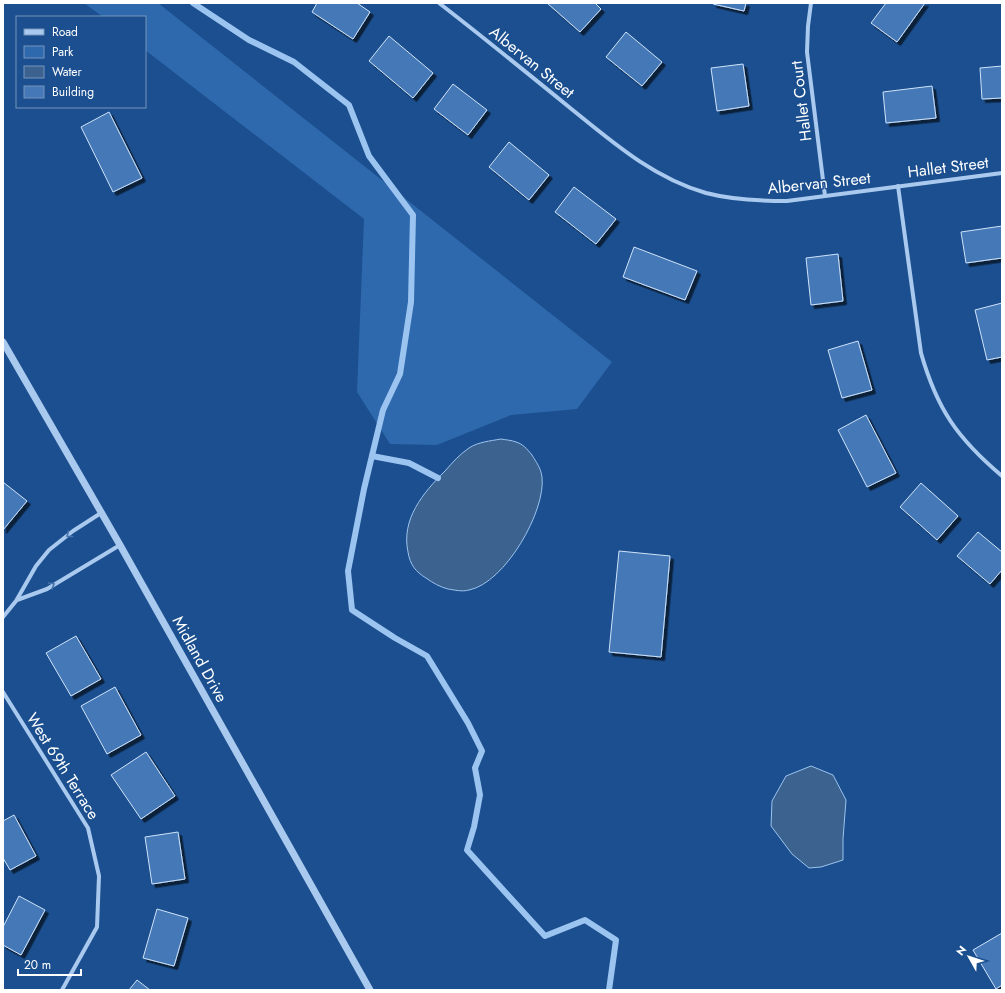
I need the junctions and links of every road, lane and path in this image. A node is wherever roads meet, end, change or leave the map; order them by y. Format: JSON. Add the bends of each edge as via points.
{"nodes":[{"id":1,"x":439,"y":3,"type":"edge"},
{"id":2,"x":811,"y":3,"type":"edge"},
{"id":3,"x":1002,"y":173,"type":"edge"},
{"id":4,"x":898,"y":186,"type":"junction"},
{"id":5,"x":825,"y":196,"type":"junction"},
{"id":6,"x":3,"y":342,"type":"edge"},
{"id":7,"x":1002,"y":476,"type":"edge"},
{"id":8,"x":101,"y":513,"type":"junction"},
{"id":9,"x":120,"y":545,"type":"junction"},
{"id":10,"x":16,"y":600,"type":"junction"},
{"id":11,"x":3,"y":617,"type":"edge"},
{"id":12,"x":3,"y":692,"type":"edge"},
{"id":13,"x":62,"y":990,"type":"edge"},
{"id":14,"x":370,"y":990,"type":"edge"}],
"edges":[{"from":1,"to":5,"type":"street","name":"Albervan Street","via":[[626,153],[664,176],[706,193],[747,200],[787,201]]},
{"from":2,"to":5,"type":"street","name":"Hallet Court","via":[[807,52]]},
{"from":3,"to":4,"type":"street","name":"Hallet Street"},
{"from":4,"to":5,"type":"street","name":"Albervan Street"},
{"from":4,"to":7,"type":"street","via":[[921,353],[928,377],[944,414],[965,442]]},
{"from":6,"to":8,"type":"street","name":"Midland Drive"},
{"from":8,"to":9,"type":"street","name":"Midland Drive"},
{"from":8,"to":10,"type":"street","one_way":true,"via":[[49,550],[36,566]]},
{"from":10,"to":9,"type":"street","one_way":true,"via":[[47,588]]},
{"from":9,"to":14,"type":"street","name":"Midland Drive"},
{"from":10,"to":11,"type":"street"},
{"from":12,"to":13,"type":"street","name":"West 69th Terrace","via":[[88,828],[99,876],[97,927]]}]}
